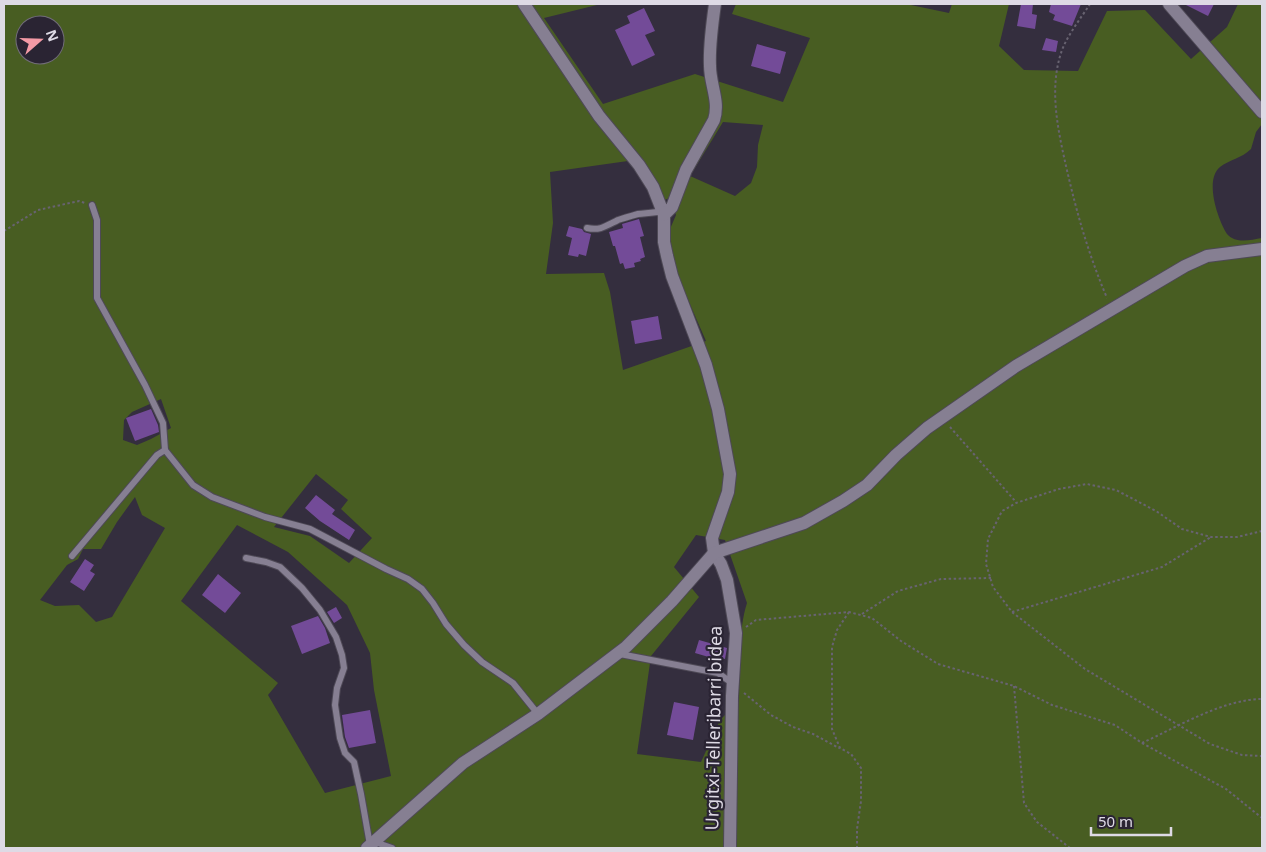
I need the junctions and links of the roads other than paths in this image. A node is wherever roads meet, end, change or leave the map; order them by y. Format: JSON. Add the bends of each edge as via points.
{"nodes":[{"id":1,"x":524,"y":4,"type":"edge"},
{"id":2,"x":715,"y":4,"type":"edge"},
{"id":3,"x":1169,"y":4,"type":"edge"},
{"id":4,"x":1262,"y":112,"type":"edge"},
{"id":5,"x":92,"y":205,"type":"road end"},
{"id":6,"x":663,"y":213,"type":"junction"},
{"id":7,"x":587,"y":228,"type":"dead end"},
{"id":8,"x":1262,"y":249,"type":"edge"},
{"id":9,"x":165,"y":450,"type":"junction"},
{"id":10,"x":714,"y":553,"type":"junction"},
{"id":11,"x":72,"y":556,"type":"dead end"},
{"id":12,"x":246,"y":558,"type":"dead end"},
{"id":13,"x":616,"y":654,"type":"junction"},
{"id":14,"x":732,"y":684,"type":"junction"},
{"id":15,"x":538,"y":714,"type":"junction"},
{"id":16,"x":371,"y":846,"type":"edge"},
{"id":17,"x":392,"y":848,"type":"edge"},
{"id":18,"x":730,"y":848,"type":"edge"}],
"edges":[{"from":1,"to":6,"type":"street","via":[[599,116],[639,165],[653,187]]},
{"from":2,"to":6,"type":"street","via":[[710,67],[716,113],[686,170],[672,207]]},
{"from":3,"to":4,"type":"street"},
{"from":5,"to":9,"type":"lane","via":[[97,220],[97,298],[163,424]]},
{"from":6,"to":7,"type":"lane","via":[[640,214],[601,229]]},
{"from":6,"to":10,"type":"street","via":[[666,256],[706,365],[730,474],[728,492],[712,538]]},
{"from":8,"to":10,"type":"street","via":[[1208,256],[1185,266],[1016,366],[927,428],[867,485],[843,501],[804,523]]},
{"from":9,"to":11,"type":"lane","via":[[157,454]]},
{"from":9,"to":15,"type":"lane","via":[[193,485],[212,497],[265,518],[310,529],[408,579],[422,589],[464,645],[513,683]]},
{"from":10,"to":13,"type":"street","via":[[672,602]]},
{"from":10,"to":14,"type":"street","name":"Urgitxi-Telleribarri bidea","via":[[727,580],[736,633]]},
{"from":12,"to":16,"type":"lane","via":[[280,567],[320,610],[336,637],[344,668],[335,705],[340,738],[345,753],[354,762]]},
{"from":13,"to":14,"type":"lane","via":[[718,673]]},
{"from":13,"to":15,"type":"street"},
{"from":14,"to":18,"type":"street","name":"Urgitxi-Telleribarri bidea"},
{"from":15,"to":16,"type":"street","via":[[464,763]]},
{"from":16,"to":17,"type":"lane"}]}
